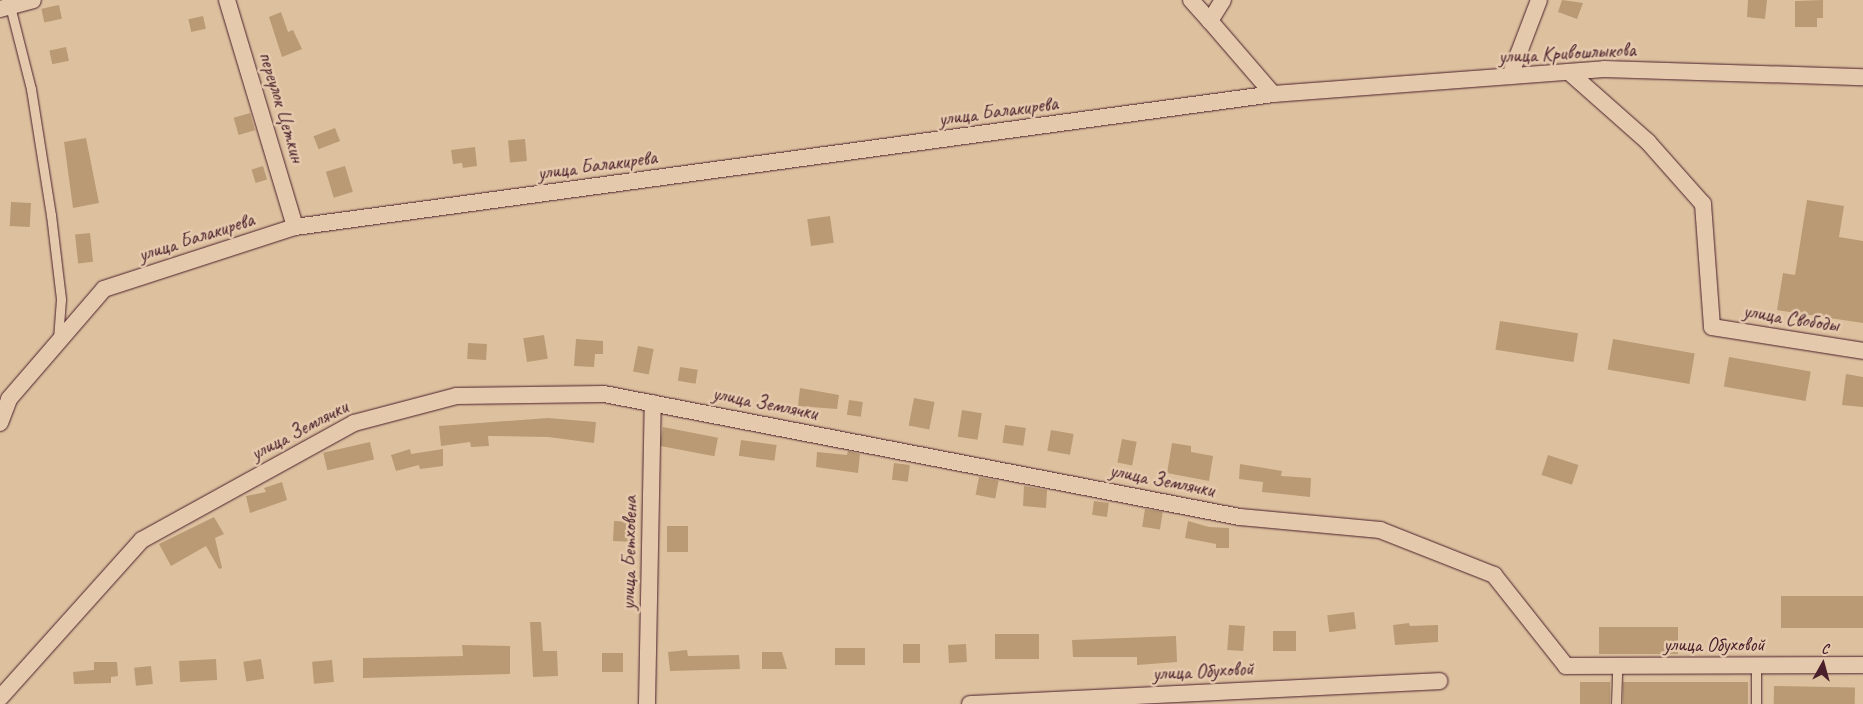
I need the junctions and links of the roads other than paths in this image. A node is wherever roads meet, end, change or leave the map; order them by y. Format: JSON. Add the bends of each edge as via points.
{"nodes":[{"id":1,"x":33,"y":0,"type":"edge"},
{"id":2,"x":227,"y":0,"type":"edge"},
{"id":3,"x":1191,"y":0,"type":"edge"},
{"id":4,"x":1223,"y":0,"type":"edge"},
{"id":5,"x":1539,"y":0,"type":"edge"},
{"id":6,"x":6,"y":5,"type":"edge"},
{"id":7,"x":1210,"y":21,"type":"junction"},
{"id":8,"x":1569,"y":72,"type":"junction"},
{"id":9,"x":1510,"y":76,"type":"junction"},
{"id":10,"x":1863,"y":78,"type":"edge"},
{"id":11,"x":1273,"y":94,"type":"junction"},
{"id":12,"x":295,"y":226,"type":"junction"},
{"id":13,"x":58,"y":343,"type":"junction"},
{"id":14,"x":1863,"y":351,"type":"edge"},
{"id":15,"x":653,"y":403,"type":"junction"},
{"id":16,"x":0,"y":423,"type":"edge"},
{"id":17,"x":1863,"y":665,"type":"edge"},
{"id":18,"x":1566,"y":666,"type":"joint"},
{"id":19,"x":1617,"y":666,"type":"junction"},
{"id":20,"x":1756,"y":666,"type":"junction"},
{"id":21,"x":1438,"y":680,"type":"dead end"},
{"id":22,"x":0,"y":700,"type":"edge"},
{"id":23,"x":10,"y":704,"type":"edge"},
{"id":24,"x":647,"y":704,"type":"edge"},
{"id":25,"x":970,"y":704,"type":"edge"},
{"id":26,"x":1616,"y":704,"type":"edge"},
{"id":27,"x":1756,"y":704,"type":"edge"}],
"edges":[{"from":1,"to":6,"type":"street"},
{"from":2,"to":12,"type":"street","name":"переулок Цеткин"},
{"from":3,"to":7,"type":"street"},
{"from":4,"to":7,"type":"street"},
{"from":5,"to":9,"type":"street"},
{"from":6,"to":13,"type":"lane","via":[[31,90],[51,215],[61,299]]},
{"from":7,"to":11,"type":"street"},
{"from":8,"to":9,"type":"street","name":"улица Кривошлыкова"},
{"from":8,"to":10,"type":"street","name":"улица Кривошлыкова","via":[[1604,69]]},
{"from":8,"to":14,"type":"street","name":"улица Свободы","via":[[1648,142],[1703,204],[1712,326]]},
{"from":9,"to":11,"type":"street","name":"улица Кривошлыкова"},
{"from":11,"to":12,"type":"street","name":"улица Балакирева"},
{"from":12,"to":13,"type":"street","name":"улица Балакирева","via":[[104,289]]},
{"from":13,"to":16,"type":"street","name":"улица Балакирева","via":[[9,399]]},
{"from":15,"to":18,"type":"street","name":"улица Землячки","via":[[1240,517],[1380,530],[1494,575]]},
{"from":15,"to":22,"type":"street","name":"улица Землячки","via":[[604,394],[456,396],[354,423],[142,540]]},
{"from":15,"to":24,"type":"street","name":"улица Бетховена"},
{"from":17,"to":20,"type":"street","name":"улица Обуховой"},
{"from":18,"to":19,"type":"street","name":"улица Обуховой"},
{"from":19,"to":20,"type":"street","name":"улица Обуховой"},
{"from":19,"to":26,"type":"lane"},
{"from":20,"to":27,"type":"lane"},
{"from":21,"to":25,"type":"street","name":"улица Обуховой"},
{"from":22,"to":23,"type":"street"}]}
